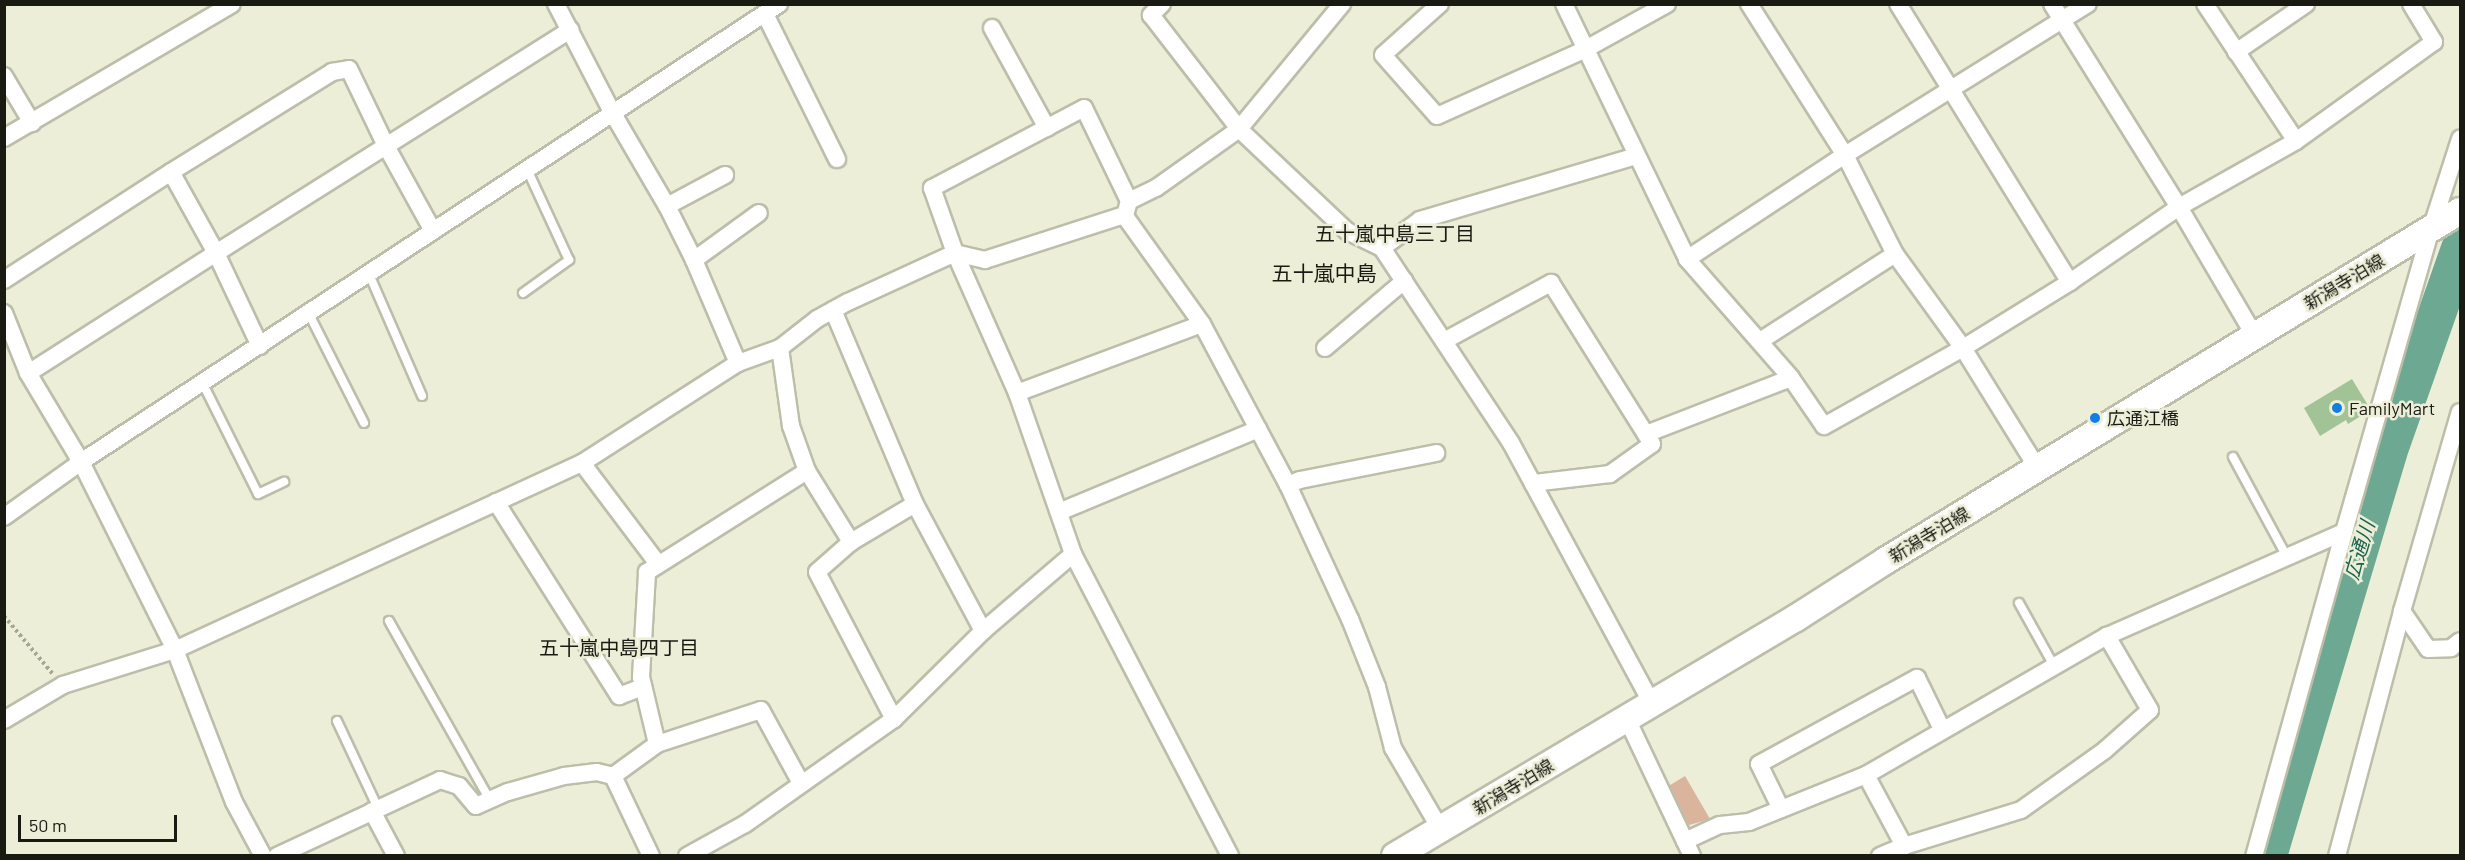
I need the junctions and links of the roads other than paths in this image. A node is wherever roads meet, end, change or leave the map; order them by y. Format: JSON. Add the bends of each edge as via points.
{"nodes":[{"id":1,"x":232,"y":4,"type":"edge"},
{"id":2,"x":556,"y":4,"type":"edge"},
{"id":3,"x":1162,"y":4,"type":"edge"},
{"id":4,"x":1342,"y":4,"type":"edge"},
{"id":5,"x":1440,"y":4,"type":"edge"},
{"id":6,"x":1564,"y":4,"type":"edge"},
{"id":7,"x":1667,"y":4,"type":"edge"},
{"id":8,"x":1749,"y":4,"type":"edge"},
{"id":9,"x":1898,"y":4,"type":"edge"},
{"id":10,"x":2052,"y":4,"type":"edge"},
{"id":11,"x":2088,"y":4,"type":"edge"},
{"id":12,"x":2205,"y":4,"type":"edge"},
{"id":13,"x":2306,"y":4,"type":"edge"},
{"id":14,"x":2410,"y":4,"type":"edge"},
{"id":15,"x":772,"y":9,"type":"edge"},
{"id":16,"x":2062,"y":21,"type":"junction"},
{"id":17,"x":992,"y":28,"type":"dead end"},
{"id":18,"x":570,"y":30,"type":"junction"},
{"id":19,"x":1584,"y":50,"type":"junction"},
{"id":20,"x":2236,"y":52,"type":"junction"},
{"id":21,"x":4,"y":76,"type":"edge"},
{"id":22,"x":1952,"y":90,"type":"junction"},
{"id":23,"x":612,"y":112,"type":"junction"},
{"id":24,"x":32,"y":123,"type":"junction"},
{"id":25,"x":1047,"y":128,"type":"junction"},
{"id":26,"x":1239,"y":129,"type":"junction"},
{"id":27,"x":4,"y":138,"type":"edge"},
{"id":28,"x":2460,"y":139,"type":"edge"},
{"id":29,"x":2296,"y":141,"type":"junction"},
{"id":30,"x":386,"y":146,"type":"junction"},
{"id":31,"x":1845,"y":155,"type":"junction"},
{"id":32,"x":1636,"y":156,"type":"junction"},
{"id":33,"x":837,"y":159,"type":"dead end"},
{"id":34,"x":527,"y":169,"type":"junction"},
{"id":35,"x":171,"y":172,"type":"junction"},
{"id":36,"x":725,"y":175,"type":"dead end"},
{"id":37,"x":667,"y":206,"type":"junction"},
{"id":38,"x":2179,"y":207,"type":"junction"},
{"id":39,"x":1126,"y":208,"type":"junction"},
{"id":40,"x":759,"y":213,"type":"dead end"},
{"id":41,"x":2445,"y":221,"type":"edge"},
{"id":42,"x":433,"y":231,"type":"junction"},
{"id":43,"x":1382,"y":248,"type":"junction"},
{"id":44,"x":216,"y":253,"type":"junction"},
{"id":45,"x":955,"y":253,"type":"junction"},
{"id":46,"x":1895,"y":254,"type":"junction"},
{"id":47,"x":1687,"y":258,"type":"junction"},
{"id":48,"x":694,"y":260,"type":"junction"},
{"id":49,"x":369,"y":274,"type":"junction"},
{"id":50,"x":4,"y":280,"type":"edge"},
{"id":51,"x":1404,"y":281,"type":"junction"},
{"id":52,"x":2070,"y":282,"type":"junction"},
{"id":53,"x":524,"y":293,"type":"dead end"},
{"id":54,"x":833,"y":310,"type":"junction"},
{"id":55,"x":4,"y":313,"type":"edge"},
{"id":56,"x":309,"y":314,"type":"junction"},
{"id":57,"x":1202,"y":324,"type":"junction"},
{"id":58,"x":2254,"y":335,"type":"junction"},
{"id":59,"x":1444,"y":341,"type":"junction"},
{"id":60,"x":1760,"y":341,"type":"junction"},
{"id":61,"x":260,"y":346,"type":"junction"},
{"id":62,"x":780,"y":348,"type":"junction"},
{"id":63,"x":1325,"y":348,"type":"dead end"},
{"id":64,"x":1964,"y":348,"type":"junction"},
{"id":65,"x":738,"y":363,"type":"junction"},
{"id":66,"x":28,"y":373,"type":"junction"},
{"id":67,"x":1791,"y":378,"type":"junction"},
{"id":68,"x":203,"y":384,"type":"junction"},
{"id":69,"x":1017,"y":393,"type":"junction"},
{"id":70,"x":422,"y":396,"type":"dead end"},
{"id":71,"x":2460,"y":412,"type":"edge"},
{"id":72,"x":364,"y":423,"type":"dead end"},
{"id":73,"x":1258,"y":429,"type":"junction"},
{"id":74,"x":1646,"y":434,"type":"junction"},
{"id":75,"x":1436,"y":453,"type":"dead end"},
{"id":76,"x":2233,"y":457,"type":"dead end"},
{"id":77,"x":81,"y":462,"type":"junction"},
{"id":78,"x":582,"y":463,"type":"junction"},
{"id":79,"x":2038,"y":469,"type":"junction"},
{"id":80,"x":807,"y":471,"type":"junction"},
{"id":81,"x":284,"y":482,"type":"dead end"},
{"id":82,"x":1533,"y":483,"type":"junction"},
{"id":83,"x":1288,"y":485,"type":"junction"},
{"id":84,"x":496,"y":502,"type":"junction"},
{"id":85,"x":915,"y":504,"type":"junction"},
{"id":86,"x":1059,"y":512,"type":"junction"},
{"id":87,"x":4,"y":517,"type":"edge"},
{"id":88,"x":2344,"y":532,"type":"junction"},
{"id":89,"x":851,"y":543,"type":"junction"},
{"id":90,"x":1073,"y":554,"type":"junction"},
{"id":91,"x":2287,"y":557,"type":"junction"},
{"id":92,"x":658,"y":564,"type":"junction"},
{"id":93,"x":2019,"y":603,"type":"dead end"},
{"id":94,"x":2402,"y":611,"type":"junction"},
{"id":95,"x":389,"y":621,"type":"dead end"},
{"id":96,"x":983,"y":631,"type":"junction"},
{"id":97,"x":2107,"y":636,"type":"junction"},
{"id":98,"x":2460,"y":641,"type":"edge"},
{"id":99,"x":175,"y":650,"type":"junction"},
{"id":100,"x":2054,"y":666,"type":"junction"},
{"id":101,"x":643,"y":687,"type":"junction"},
{"id":102,"x":1652,"y":704,"type":"junction"},
{"id":103,"x":894,"y":719,"type":"junction"},
{"id":104,"x":1627,"y":719,"type":"junction"},
{"id":105,"x":4,"y":720,"type":"edge"},
{"id":106,"x":337,"y":721,"type":"dead end"},
{"id":107,"x":1942,"y":729,"type":"junction"},
{"id":108,"x":657,"y":744,"type":"junction"},
{"id":109,"x":1866,"y":775,"type":"junction"},
{"id":110,"x":613,"y":776,"type":"junction"},
{"id":111,"x":801,"y":783,"type":"junction"},
{"id":112,"x":490,"y":800,"type":"junction"},
{"id":113,"x":1780,"y":809,"type":"junction"},
{"id":114,"x":375,"y":810,"type":"junction"},
{"id":115,"x":1441,"y":830,"type":"junction"},
{"id":116,"x":1904,"y":846,"type":"junction"},
{"id":117,"x":1689,"y":848,"type":"edge"},
{"id":118,"x":263,"y":855,"type":"edge"},
{"id":119,"x":277,"y":855,"type":"edge"},
{"id":120,"x":396,"y":855,"type":"edge"},
{"id":121,"x":651,"y":855,"type":"edge"},
{"id":122,"x":687,"y":855,"type":"edge"},
{"id":123,"x":1230,"y":855,"type":"edge"},
{"id":124,"x":1395,"y":855,"type":"edge"},
{"id":125,"x":1880,"y":855,"type":"edge"},
{"id":126,"x":2254,"y":855,"type":"edge"},
{"id":127,"x":2337,"y":855,"type":"edge"}],
"edges":[{"from":1,"to":24,"type":"street"},
{"from":2,"to":18,"type":"street"},
{"from":3,"to":26,"type":"street","via":[[1151,15]]},
{"from":4,"to":26,"type":"street"},
{"from":5,"to":19,"type":"street","via":[[1383,55],[1437,116]]},
{"from":6,"to":19,"type":"street"},
{"from":7,"to":19,"type":"street"},
{"from":8,"to":31,"type":"street"},
{"from":9,"to":22,"type":"street"},
{"from":10,"to":16,"type":"street"},
{"from":11,"to":16,"type":"street"},
{"from":12,"to":20,"type":"street"},
{"from":13,"to":20,"type":"street"},
{"from":14,"to":29,"type":"street","via":[[2434,42]]},
{"from":15,"to":23,"type":"street"},
{"from":15,"to":33,"type":"street"},
{"from":16,"to":22,"type":"street"},
{"from":16,"to":38,"type":"street"},
{"from":17,"to":25,"type":"street"},
{"from":18,"to":23,"type":"street"},
{"from":18,"to":30,"type":"street"},
{"from":19,"to":32,"type":"street"},
{"from":20,"to":29,"type":"street"},
{"from":21,"to":24,"type":"street"},
{"from":22,"to":31,"type":"street"},
{"from":22,"to":52,"type":"street"},
{"from":23,"to":34,"type":"street"},
{"from":23,"to":37,"type":"street"},
{"from":24,"to":27,"type":"street"},
{"from":25,"to":39,"type":"street","via":[[1084,108]]},
{"from":25,"to":45,"type":"street","via":[[932,188]]},
{"from":26,"to":39,"type":"street"},
{"from":26,"to":43,"type":"street","via":[[1347,231]]},
{"from":28,"to":41,"type":"street"},
{"from":29,"to":38,"type":"street"},
{"from":30,"to":35,"type":"street","via":[[350,69],[332,72]]},
{"from":30,"to":42,"type":"street"},
{"from":30,"to":44,"type":"street"},
{"from":31,"to":46,"type":"street"},
{"from":31,"to":47,"type":"street"},
{"from":32,"to":43,"type":"street","via":[[1420,220]]},
{"from":32,"to":47,"type":"street"},
{"from":34,"to":42,"type":"street"},
{"from":34,"to":53,"type":"lane","via":[[569,260]]},
{"from":35,"to":44,"type":"street"},
{"from":35,"to":50,"type":"street"},
{"from":36,"to":37,"type":"street"},
{"from":37,"to":48,"type":"street"},
{"from":38,"to":52,"type":"street"},
{"from":38,"to":58,"type":"street"},
{"from":39,"to":45,"type":"street","via":[[985,260]]},
{"from":39,"to":57,"type":"street"},
{"from":40,"to":48,"type":"street"},
{"from":41,"to":58,"type":"main road","name":"新潟寺泊線"},
{"from":41,"to":88,"type":"street"},
{"from":42,"to":49,"type":"street"},
{"from":43,"to":51,"type":"street"},
{"from":44,"to":61,"type":"street"},
{"from":44,"to":66,"type":"street"},
{"from":45,"to":54,"type":"street"},
{"from":45,"to":69,"type":"street"},
{"from":46,"to":60,"type":"street"},
{"from":46,"to":64,"type":"street"},
{"from":47,"to":60,"type":"street"},
{"from":48,"to":65,"type":"street"},
{"from":49,"to":56,"type":"street"},
{"from":49,"to":70,"type":"lane"},
{"from":51,"to":59,"type":"street"},
{"from":51,"to":63,"type":"street"},
{"from":52,"to":64,"type":"street"},
{"from":54,"to":62,"type":"street"},
{"from":54,"to":85,"type":"street"},
{"from":55,"to":66,"type":"street"},
{"from":56,"to":61,"type":"street"},
{"from":56,"to":72,"type":"lane"},
{"from":57,"to":69,"type":"street"},
{"from":57,"to":73,"type":"street"},
{"from":58,"to":79,"type":"main road","name":"新潟寺泊線"},
{"from":59,"to":74,"type":"street","via":[[1551,283]]},
{"from":59,"to":82,"type":"street"},
{"from":60,"to":67,"type":"street"},
{"from":61,"to":68,"type":"street"},
{"from":62,"to":65,"type":"street"},
{"from":62,"to":80,"type":"street","via":[[791,426]]},
{"from":64,"to":67,"type":"street","via":[[1824,426]]},
{"from":64,"to":79,"type":"street"},
{"from":65,"to":78,"type":"street"},
{"from":66,"to":77,"type":"street"},
{"from":67,"to":74,"type":"street"},
{"from":68,"to":77,"type":"street"},
{"from":68,"to":81,"type":"lane","via":[[258,494]]},
{"from":69,"to":86,"type":"street"},
{"from":71,"to":94,"type":"street"},
{"from":73,"to":83,"type":"street"},
{"from":73,"to":86,"type":"street"},
{"from":74,"to":82,"type":"street","via":[[1652,444],[1610,474]]},
{"from":75,"to":83,"type":"street"},
{"from":76,"to":91,"type":"lane"},
{"from":77,"to":87,"type":"street"},
{"from":77,"to":99,"type":"street"},
{"from":78,"to":84,"type":"street"},
{"from":78,"to":92,"type":"street"},
{"from":79,"to":102,"type":"main road","name":"新潟寺泊線"},
{"from":80,"to":89,"type":"street"},
{"from":80,"to":92,"type":"street"},
{"from":82,"to":102,"type":"street"},
{"from":83,"to":115,"type":"street","via":[[1350,619],[1377,687],[1393,748]]},
{"from":84,"to":99,"type":"street"},
{"from":84,"to":101,"type":"street","via":[[619,696]]},
{"from":85,"to":89,"type":"street"},
{"from":85,"to":96,"type":"street"},
{"from":86,"to":90,"type":"street"},
{"from":88,"to":91,"type":"street"},
{"from":88,"to":126,"type":"street"},
{"from":89,"to":103,"type":"street","via":[[817,572]]},
{"from":90,"to":96,"type":"street"},
{"from":90,"to":123,"type":"street"},
{"from":91,"to":97,"type":"street"},
{"from":92,"to":101,"type":"street","via":[[646,572]]},
{"from":93,"to":100,"type":"lane"},
{"from":94,"to":98,"type":"street","via":[[2428,649],[2451,648]]},
{"from":94,"to":127,"type":"street"},
{"from":95,"to":112,"type":"lane"},
{"from":96,"to":103,"type":"street"},
{"from":97,"to":100,"type":"street"},
{"from":97,"to":116,"type":"street","via":[[2150,710],[2105,750],[2021,810]]},
{"from":99,"to":105,"type":"street","via":[[63,685]]},
{"from":99,"to":118,"type":"street","via":[[234,802]]},
{"from":100,"to":107,"type":"street"},
{"from":101,"to":108,"type":"street"},
{"from":102,"to":104,"type":"main road","name":"新潟寺泊線"},
{"from":103,"to":111,"type":"street"},
{"from":104,"to":115,"type":"main road","name":"新潟寺泊線"},
{"from":104,"to":117,"type":"street"},
{"from":106,"to":114,"type":"lane"},
{"from":107,"to":109,"type":"street"},
{"from":107,"to":113,"type":"street","via":[[1917,678],[1759,764]]},
{"from":108,"to":110,"type":"street"},
{"from":108,"to":111,"type":"street","via":[[761,710]]},
{"from":109,"to":113,"type":"street"},
{"from":109,"to":116,"type":"street"},
{"from":110,"to":112,"type":"street","via":[[597,772],[564,776]]},
{"from":110,"to":121,"type":"street"},
{"from":111,"to":122,"type":"street","via":[[745,824]]},
{"from":112,"to":114,"type":"street","via":[[477,806],[459,786],[440,780]]},
{"from":113,"to":117,"type":"street","via":[[1749,822],[1720,825]]},
{"from":114,"to":119,"type":"street"},
{"from":114,"to":120,"type":"street"},
{"from":115,"to":124,"type":"main road","name":"新潟寺泊線"},
{"from":116,"to":125,"type":"street"}]}
